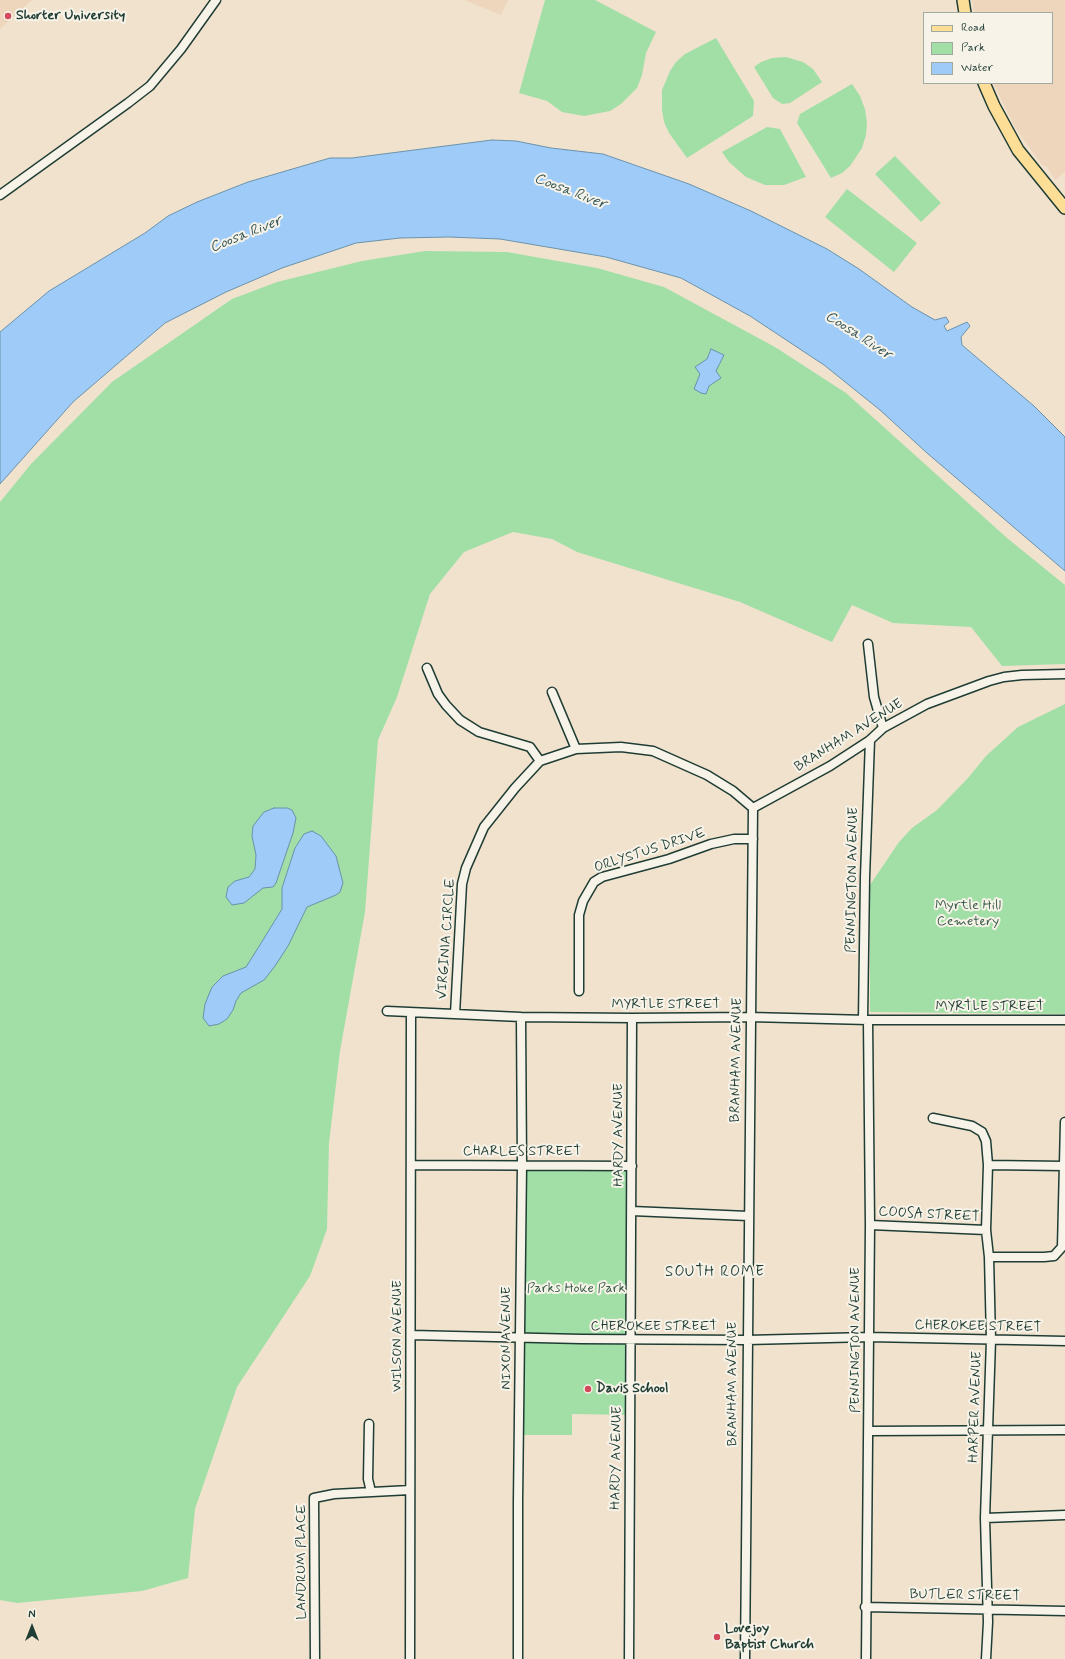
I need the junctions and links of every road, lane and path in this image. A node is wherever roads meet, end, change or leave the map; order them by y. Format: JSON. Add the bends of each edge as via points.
{"nodes":[{"id":1,"x":216,"y":0,"type":"edge"},
{"id":2,"x":964,"y":0,"type":"edge"},
{"id":3,"x":965,"y":12,"type":"edge"},
{"id":4,"x":984,"y":84,"type":"edge"},
{"id":5,"x":0,"y":195,"type":"edge"},
{"id":6,"x":1065,"y":208,"type":"edge"},
{"id":7,"x":868,"y":644,"type":"dead end"},
{"id":8,"x":427,"y":668,"type":"dead end"},
{"id":9,"x":1065,"y":674,"type":"edge"},
{"id":10,"x":552,"y":692,"type":"dead end"},
{"id":11,"x":883,"y":728,"type":"junction"},
{"id":12,"x":870,"y":740,"type":"junction"},
{"id":13,"x":576,"y":749,"type":"junction"},
{"id":14,"x":540,"y":761,"type":"junction"},
{"id":15,"x":752,"y":808,"type":"junction"},
{"id":16,"x":753,"y":839,"type":"junction"},
{"id":17,"x":579,"y":991,"type":"dead end"},
{"id":18,"x":388,"y":1011,"type":"dead end"},
{"id":19,"x":411,"y":1013,"type":"junction"},
{"id":20,"x":455,"y":1014,"type":"junction"},
{"id":21,"x":521,"y":1017,"type":"junction"},
{"id":22,"x":750,"y":1017,"type":"junction"},
{"id":23,"x":632,"y":1018,"type":"junction"},
{"id":24,"x":866,"y":1020,"type":"junction"},
{"id":25,"x":1065,"y":1020,"type":"edge"},
{"id":26,"x":933,"y":1118,"type":"dead end"},
{"id":27,"x":1065,"y":1122,"type":"edge"},
{"id":28,"x":412,"y":1165,"type":"junction"},
{"id":29,"x":522,"y":1165,"type":"junction"},
{"id":30,"x":988,"y":1165,"type":"junction"},
{"id":31,"x":632,"y":1166,"type":"junction"},
{"id":32,"x":1064,"y":1166,"type":"edge"},
{"id":33,"x":632,"y":1211,"type":"junction"},
{"id":34,"x":748,"y":1216,"type":"junction"},
{"id":35,"x":870,"y":1225,"type":"junction"},
{"id":36,"x":986,"y":1230,"type":"junction"},
{"id":37,"x":989,"y":1257,"type":"junction"},
{"id":38,"x":411,"y":1335,"type":"junction"},
{"id":39,"x":868,"y":1337,"type":"junction"},
{"id":40,"x":520,"y":1339,"type":"junction"},
{"id":41,"x":631,"y":1339,"type":"junction"},
{"id":42,"x":746,"y":1340,"type":"junction"},
{"id":43,"x":991,"y":1340,"type":"junction"},
{"id":44,"x":1065,"y":1341,"type":"edge"},
{"id":45,"x":369,"y":1424,"type":"dead end"},
{"id":46,"x":988,"y":1430,"type":"junction"},
{"id":47,"x":1065,"y":1430,"type":"edge"},
{"id":48,"x":869,"y":1431,"type":"junction"},
{"id":49,"x":410,"y":1490,"type":"junction"},
{"id":50,"x":372,"y":1492,"type":"junction"},
{"id":51,"x":1065,"y":1515,"type":"edge"},
{"id":52,"x":986,"y":1518,"type":"junction"},
{"id":53,"x":866,"y":1607,"type":"junction"},
{"id":54,"x":988,"y":1608,"type":"junction"},
{"id":55,"x":1065,"y":1611,"type":"edge"},
{"id":56,"x":315,"y":1659,"type":"edge"},
{"id":57,"x":410,"y":1659,"type":"edge"},
{"id":58,"x":518,"y":1659,"type":"edge"},
{"id":59,"x":630,"y":1659,"type":"edge"},
{"id":60,"x":745,"y":1659,"type":"edge"},
{"id":61,"x":866,"y":1659,"type":"edge"},
{"id":62,"x":986,"y":1659,"type":"edge"}],
"edges":[{"from":1,"to":5,"type":"street","via":[[181,49],[150,86]]},
{"from":2,"to":3,"type":"main road"},
{"from":4,"to":6,"type":"main road","via":[[1018,150]]},
{"from":7,"to":11,"type":"street","via":[[874,697]]},
{"from":8,"to":14,"type":"street","via":[[438,694],[460,720],[486,735],[530,747]]},
{"from":9,"to":11,"type":"street","name":"BRANHAM AVENUE","via":[[1022,675],[989,681],[926,704]]},
{"from":10,"to":13,"type":"street"},
{"from":11,"to":12,"type":"street","name":"BRANHAM AVENUE"},
{"from":12,"to":15,"type":"street","name":"BRANHAM AVENUE","via":[[830,766]]},
{"from":12,"to":24,"type":"street","name":"PENNINGTON AVENUE"},
{"from":13,"to":14,"type":"street","name":"VIRGINIA CIRCLE"},
{"from":13,"to":15,"type":"street","name":"VIRGINIA CIRCLE","via":[[621,747],[653,751],[707,775],[733,791]]},
{"from":14,"to":20,"type":"street","name":"VIRGINIA CIRCLE","via":[[514,788],[484,827],[466,868],[462,884]]},
{"from":15,"to":16,"type":"street","name":"BRANHAM AVENUE"},
{"from":16,"to":17,"type":"street","name":"ORLYSTUS DRIVE","via":[[734,839],[712,844],[669,859],[602,877],[594,882],[585,896],[580,915]]},
{"from":16,"to":22,"type":"street","name":"BRANHAM AVENUE"},
{"from":18,"to":19,"type":"street","name":"MYRTLE STREET"},
{"from":19,"to":20,"type":"street","name":"MYRTLE STREET"},
{"from":19,"to":28,"type":"street","name":"WILSON AVENUE"},
{"from":20,"to":21,"type":"street","name":"MYRTLE STREET"},
{"from":21,"to":23,"type":"street","name":"MYRTLE STREET"},
{"from":21,"to":29,"type":"street","name":"NIXON AVENUE"},
{"from":22,"to":23,"type":"street","name":"MYRTLE STREET"},
{"from":22,"to":24,"type":"street","name":"MYRTLE STREET"},
{"from":22,"to":34,"type":"street","name":"BRANHAM AVENUE"},
{"from":23,"to":31,"type":"street","name":"HARDY AVENUE"},
{"from":24,"to":25,"type":"street","name":"MYRTLE STREET"},
{"from":24,"to":35,"type":"street","name":"PENNINGTON AVENUE"},
{"from":26,"to":30,"type":"street","name":"HARPER AVENUE","via":[[972,1126],[982,1132],[986,1141]]},
{"from":27,"to":32,"type":"street"},
{"from":28,"to":29,"type":"street","name":"CHARLES STREET"},
{"from":28,"to":38,"type":"street","name":"WILSON AVENUE"},
{"from":29,"to":31,"type":"street","name":"CHARLES STREET"},
{"from":29,"to":40,"type":"street","name":"NIXON AVENUE"},
{"from":30,"to":32,"type":"street"},
{"from":30,"to":36,"type":"street","name":"HARPER AVENUE"},
{"from":31,"to":33,"type":"street","name":"HARDY AVENUE"},
{"from":32,"to":37,"type":"street","via":[[1062,1247],[1054,1256]]},
{"from":33,"to":34,"type":"street"},
{"from":33,"to":41,"type":"street","name":"HARDY AVENUE"},
{"from":34,"to":42,"type":"street","name":"BRANHAM AVENUE"},
{"from":35,"to":36,"type":"street","name":"COOSA STREET"},
{"from":35,"to":39,"type":"street","name":"PENNINGTON AVENUE"},
{"from":36,"to":37,"type":"street","name":"HARPER AVENUE"},
{"from":37,"to":43,"type":"street","name":"HARPER AVENUE"},
{"from":38,"to":40,"type":"street","name":"CHEROKEE STREET"},
{"from":38,"to":49,"type":"street","name":"WILSON AVENUE"},
{"from":39,"to":42,"type":"street","name":"CHEROKEE STREET"},
{"from":39,"to":43,"type":"street","name":"CHEROKEE STREET"},
{"from":39,"to":48,"type":"street","name":"PENNINGTON AVENUE"},
{"from":40,"to":41,"type":"street","name":"CHEROKEE STREET"},
{"from":40,"to":58,"type":"street","name":"NIXON AVENUE"},
{"from":41,"to":42,"type":"street","name":"CHEROKEE STREET"},
{"from":41,"to":59,"type":"street","name":"HARDY AVENUE"},
{"from":42,"to":60,"type":"street","name":"BRANHAM AVENUE"},
{"from":43,"to":44,"type":"street","name":"CHEROKEE STREET"},
{"from":43,"to":46,"type":"street","name":"HARPER AVENUE"},
{"from":45,"to":50,"type":"street","via":[[368,1479]]},
{"from":46,"to":47,"type":"street"},
{"from":46,"to":48,"type":"street"},
{"from":46,"to":52,"type":"street","name":"HARPER AVENUE"},
{"from":48,"to":53,"type":"street","name":"PENNINGTON AVENUE"},
{"from":49,"to":50,"type":"street"},
{"from":49,"to":57,"type":"street","name":"WILSON AVENUE"},
{"from":50,"to":56,"type":"street","name":"LANDRUM PLACE","via":[[314,1498]]},
{"from":51,"to":52,"type":"street"},
{"from":52,"to":54,"type":"street","name":"HARPER AVENUE"},
{"from":53,"to":54,"type":"street","name":"BUTLER STREET"},
{"from":53,"to":61,"type":"street","name":"PENNINGTON AVENUE"},
{"from":54,"to":55,"type":"street","name":"BUTLER STREET"},
{"from":54,"to":62,"type":"street","name":"HARPER AVENUE"}]}
